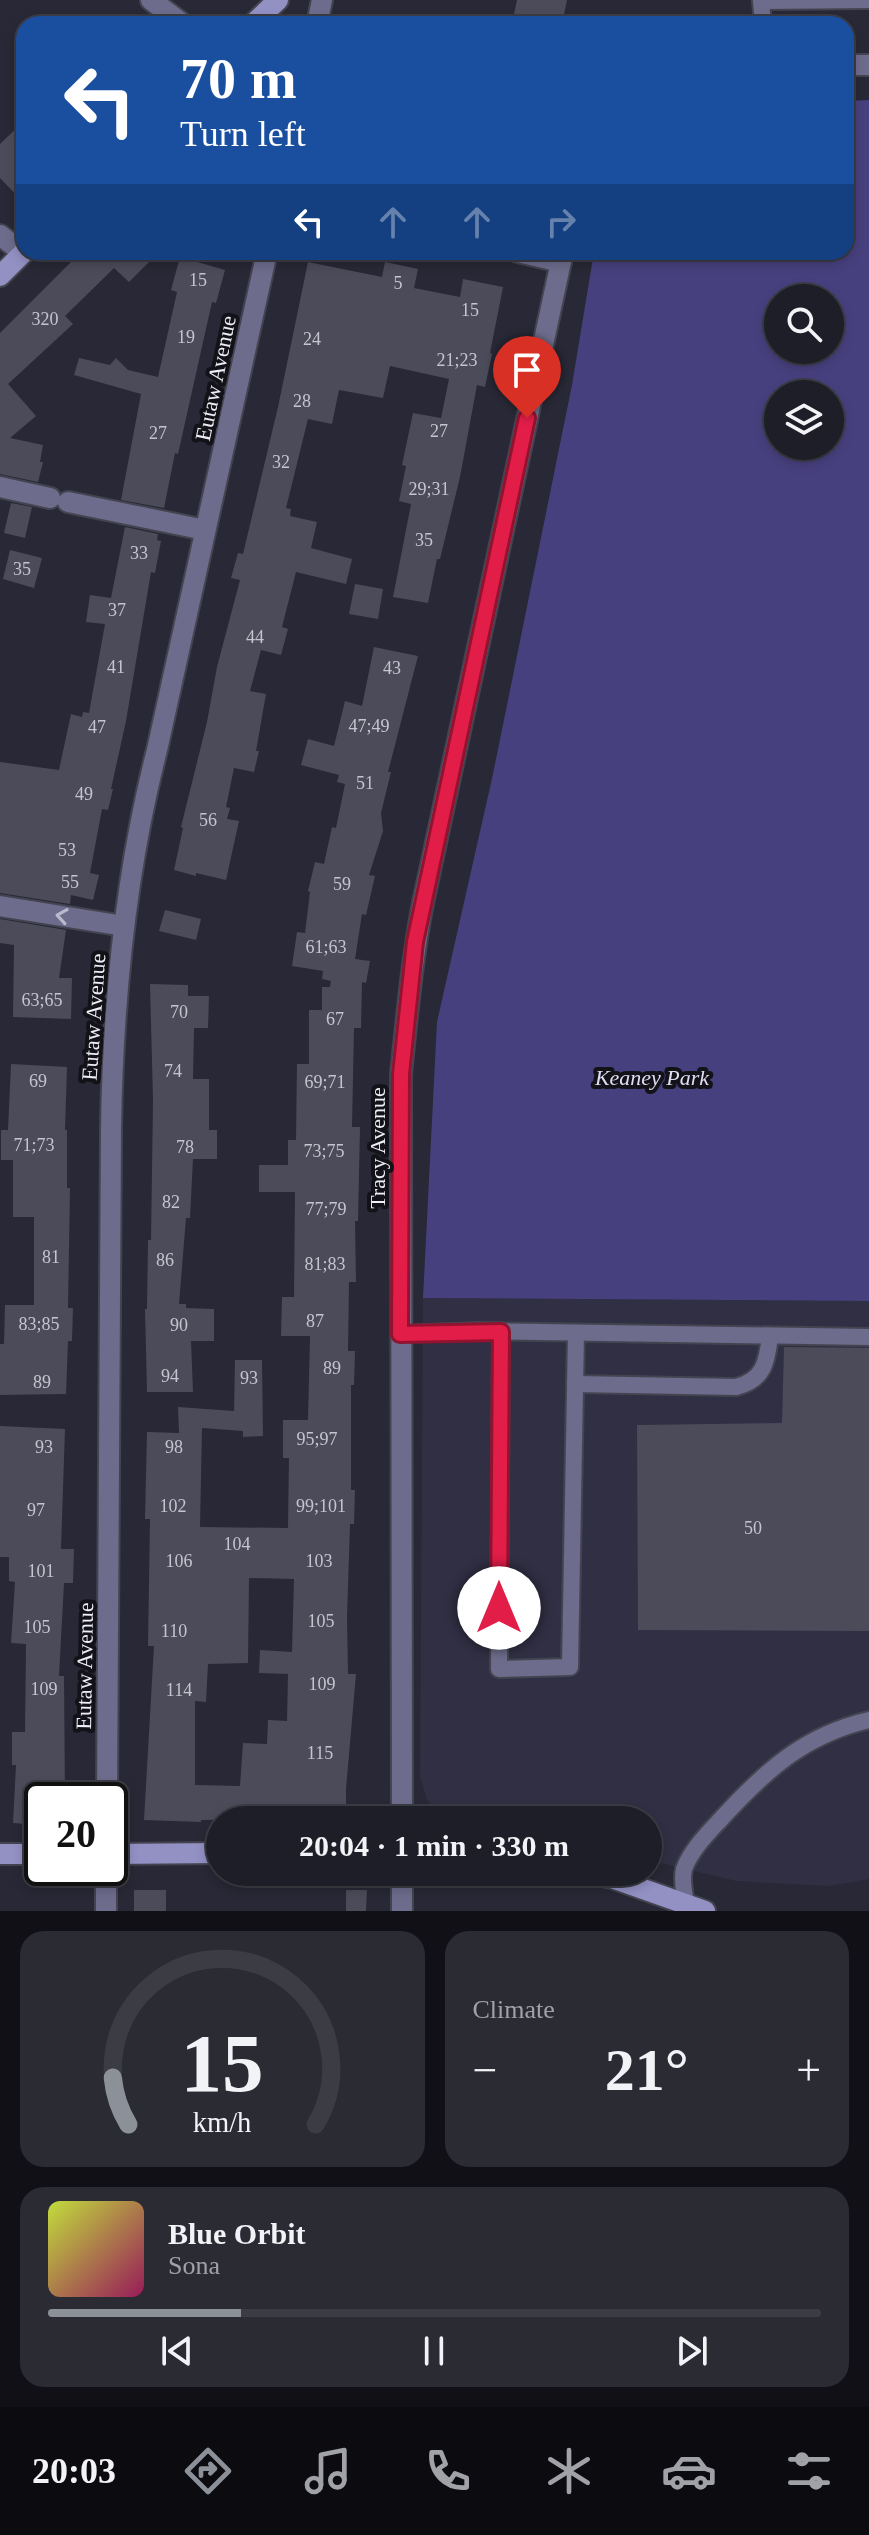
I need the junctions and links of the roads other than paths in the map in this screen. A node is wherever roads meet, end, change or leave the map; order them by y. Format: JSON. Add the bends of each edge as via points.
{"nodes":[{"id":1,"x":151,"y":0,"type":"edge"},
{"id":2,"x":278,"y":0,"type":"edge"},
{"id":3,"x":869,"y":0,"type":"edge"},
{"id":4,"x":172,"y":16,"type":"edge"},
{"id":5,"x":261,"y":16,"type":"edge"},
{"id":6,"x":762,"y":16,"type":"edge"},
{"id":7,"x":17,"y":260,"type":"edge"},
{"id":8,"x":265,"y":260,"type":"edge"},
{"id":9,"x":561,"y":260,"type":"edge"},
{"id":10,"x":0,"y":276,"type":"edge"},
{"id":11,"x":0,"y":487,"type":"edge"},
{"id":12,"x":205,"y":530,"type":"junction"},
{"id":13,"x":0,"y":906,"type":"edge"},
{"id":14,"x":124,"y":926,"type":"junction"},
{"id":15,"x":501,"y":1332,"type":"junction"},
{"id":16,"x":576,"y":1333,"type":"junction"},
{"id":17,"x":400,"y":1334,"type":"junction"},
{"id":18,"x":770,"y":1336,"type":"junction"},
{"id":19,"x":869,"y":1337,"type":"edge"},
{"id":20,"x":575,"y":1384,"type":"junction"},
{"id":21,"x":869,"y":1720,"type":"edge"},
{"id":22,"x":107,"y":1782,"type":"edge"},
{"id":23,"x":402,"y":1806,"type":"edge"},
{"id":24,"x":206,"y":1853,"type":"edge"},
{"id":25,"x":0,"y":1854,"type":"edge"},
{"id":26,"x":24,"y":1854,"type":"edge"},
{"id":27,"x":128,"y":1854,"type":"edge"},
{"id":28,"x":106,"y":1886,"type":"edge"},
{"id":29,"x":402,"y":1886,"type":"edge"},
{"id":30,"x":633,"y":1886,"type":"edge"},
{"id":31,"x":693,"y":1909,"type":"edge"},
{"id":32,"x":106,"y":1911,"type":"edge"},
{"id":33,"x":402,"y":1911,"type":"edge"}],
"edges":[{"from":1,"to":4,"type":"street"},
{"from":2,"to":5,"type":"street"},
{"from":3,"to":6,"type":"lane","via":[[761,1]]},
{"from":7,"to":10,"type":"street"},
{"from":8,"to":12,"type":"street","name":"Eutaw Avenue"},
{"from":9,"to":17,"type":"street","name":"Tracy Avenue","via":[[415,942],[401,1074]]},
{"from":11,"to":12,"type":"street"},
{"from":12,"to":14,"type":"street","name":"Eutaw Avenue","via":[[140,817]]},
{"from":14,"to":13,"type":"street","one_way":true},
{"from":14,"to":22,"type":"street","name":"Eutaw Avenue","via":[[112,1054]]},
{"from":15,"to":16,"type":"lane"},
{"from":15,"to":17,"type":"lane"},
{"from":15,"to":20,"type":"lane","via":[[499,1669],[570,1667]]},
{"from":16,"to":18,"type":"lane"},
{"from":16,"to":20,"type":"lane"},
{"from":17,"to":23,"type":"street","name":"Tracy Avenue"},
{"from":18,"to":19,"type":"lane"},
{"from":18,"to":20,"type":"lane","via":[[768,1354],[750,1384]]},
{"from":21,"to":31,"type":"lane","via":[[813,1740],[752,1785],[686,1865],[682,1877]]},
{"from":24,"to":27,"type":"street"},
{"from":25,"to":26,"type":"street"},
{"from":28,"to":32,"type":"street"},
{"from":29,"to":33,"type":"street"},
{"from":30,"to":31,"type":"street"}]}
